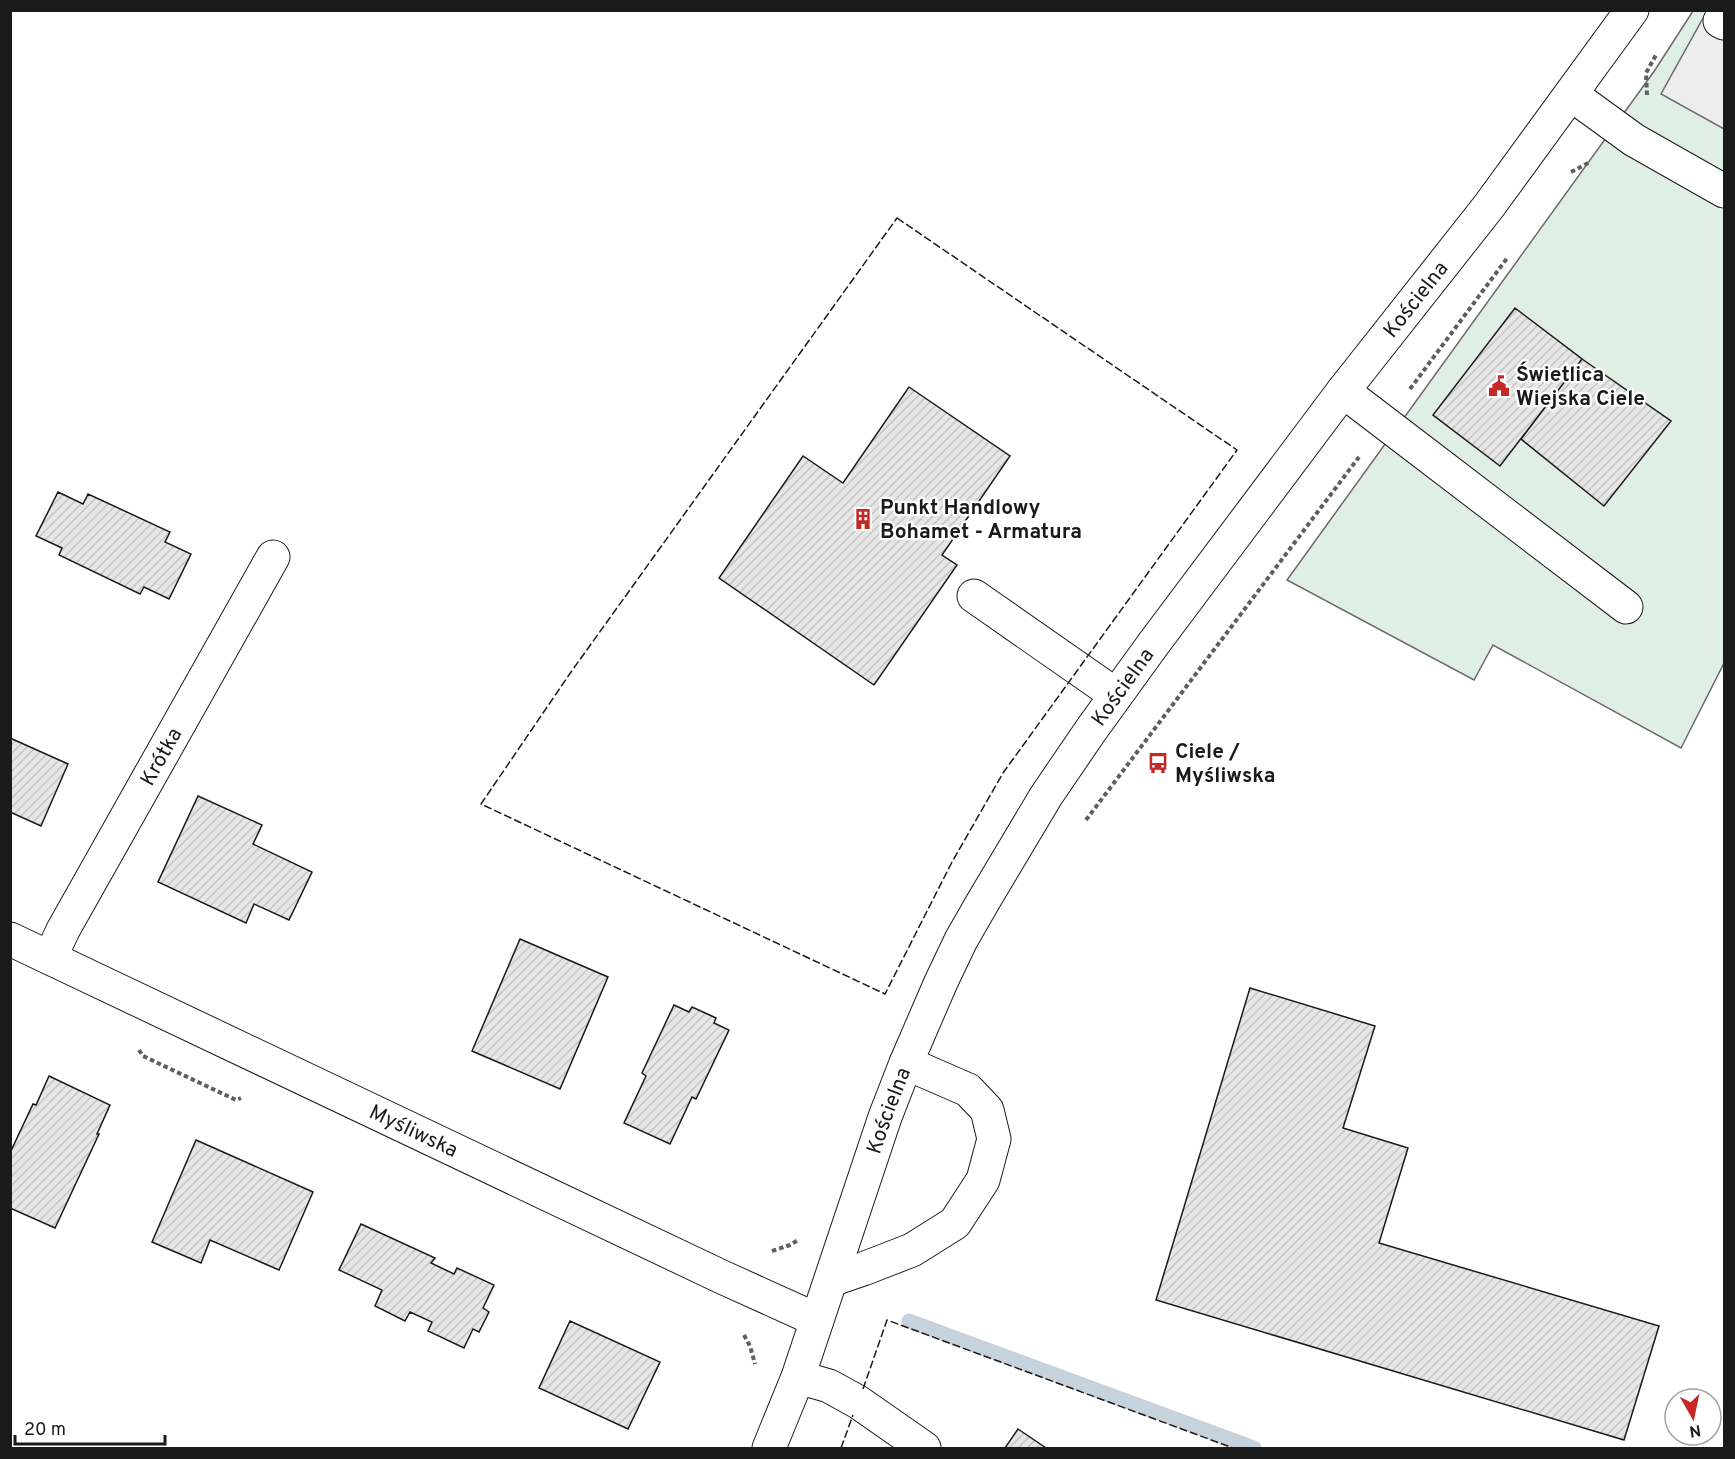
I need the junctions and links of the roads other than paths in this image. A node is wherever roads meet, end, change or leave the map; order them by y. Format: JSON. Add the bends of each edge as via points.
{"nodes":[{"id":1,"x":1632,"y":10,"type":"edge"},
{"id":2,"x":1572,"y":95,"type":"junction"},
{"id":3,"x":1725,"y":191,"type":"edge"},
{"id":4,"x":1343,"y":392,"type":"junction"},
{"id":5,"x":273,"y":557,"type":"dead end"},
{"id":6,"x":974,"y":596,"type":"dead end"},
{"id":7,"x":1626,"y":607,"type":"dead end"},
{"id":8,"x":1116,"y":695,"type":"junction"},
{"id":9,"x":10,"y":939,"type":"edge"},
{"id":10,"x":50,"y":958,"type":"junction"},
{"id":11,"x":906,"y":1063,"type":"junction"},
{"id":12,"x":831,"y":1280,"type":"junction"},
{"id":13,"x":817,"y":1320,"type":"junction"},
{"id":14,"x":798,"y":1377,"type":"junction"},
{"id":15,"x":769,"y":1449,"type":"edge"},
{"id":16,"x":924,"y":1449,"type":"edge"}],
"edges":[{"from":1,"to":2,"type":"street","name":"Kościelna"},
{"from":2,"to":3,"type":"street","via":[[1634,140]]},
{"from":2,"to":4,"type":"street","name":"Kościelna"},
{"from":4,"to":7,"type":"street"},
{"from":4,"to":8,"type":"street","name":"Kościelna"},
{"from":5,"to":10,"type":"street","name":"Krótka"},
{"from":6,"to":8,"type":"street"},
{"from":8,"to":11,"type":"street","name":"Kościelna","via":[[1047,796],[961,939]]},
{"from":9,"to":10,"type":"street","name":"Myśliwska"},
{"from":10,"to":13,"type":"street","name":"Myśliwska"},
{"from":11,"to":12,"type":"street","name":"Kościelna"},
{"from":11,"to":12,"type":"street","via":[[968,1090],[987,1110],[994,1139],[983,1180],[956,1224],[912,1250]]},
{"from":12,"to":13,"type":"street","name":"Kościelna"},
{"from":13,"to":14,"type":"street","name":"Kościelna"},
{"from":14,"to":15,"type":"street","name":"Kościelna"},
{"from":14,"to":16,"type":"street","via":[[829,1386],[858,1402]]}]}
